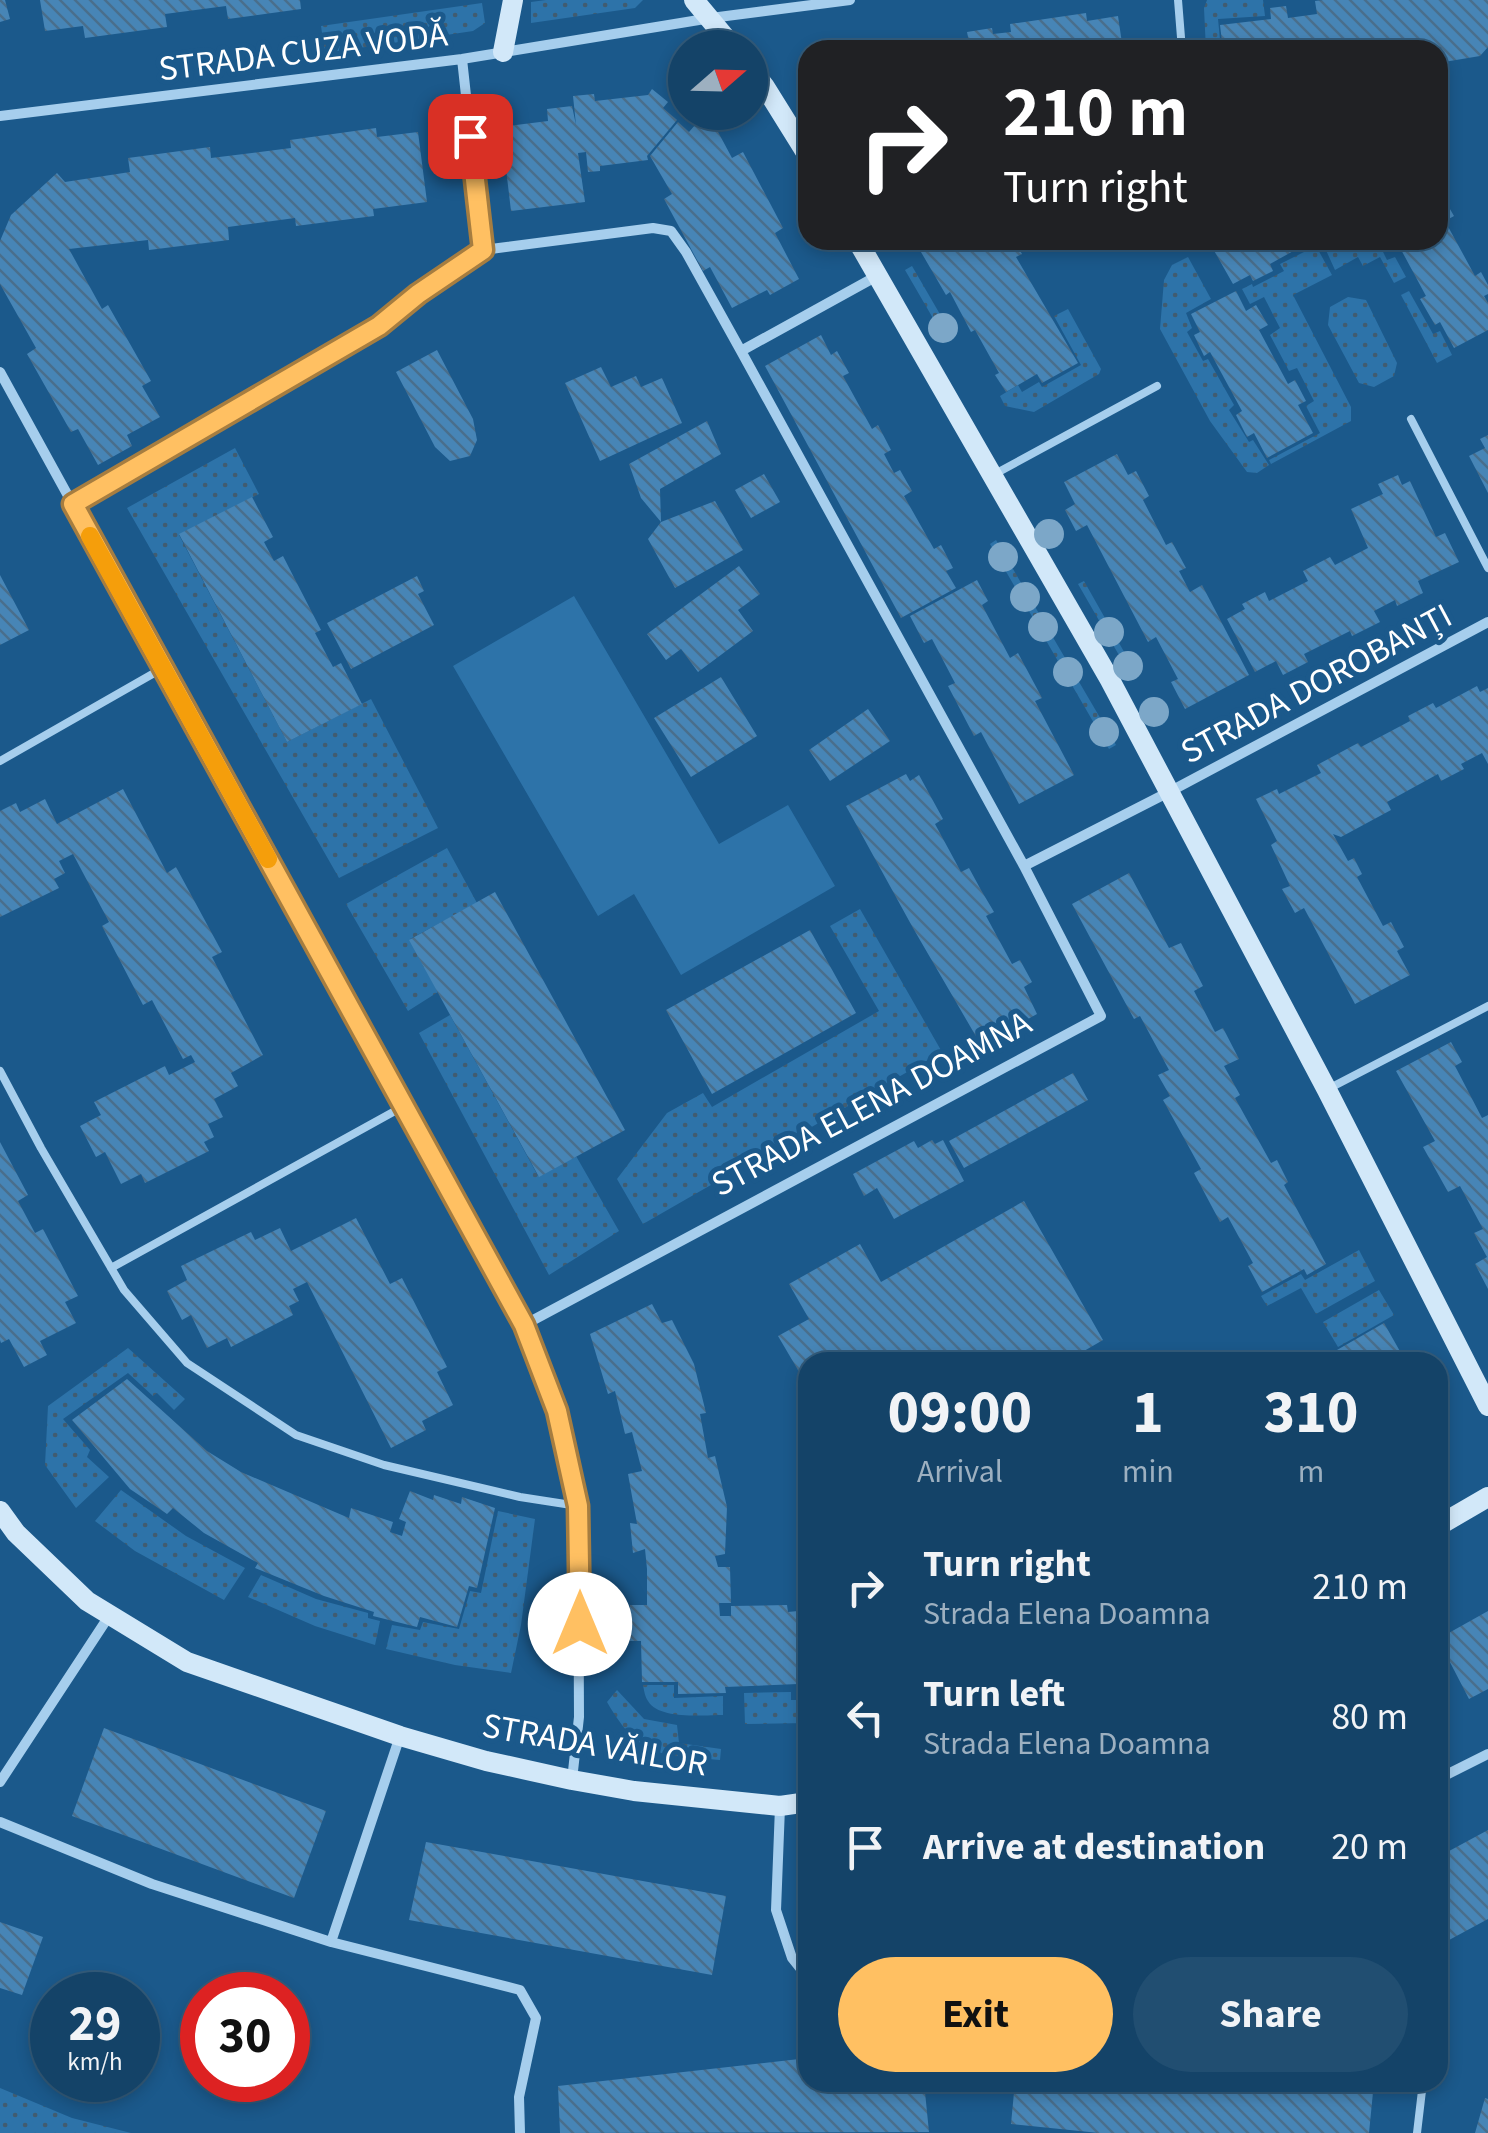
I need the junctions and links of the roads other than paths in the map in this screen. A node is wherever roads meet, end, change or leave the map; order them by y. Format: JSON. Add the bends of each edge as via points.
{"nodes":[{"id":1,"x":513,"y":0,"type":"edge"},
{"id":2,"x":694,"y":0,"type":"edge"},
{"id":3,"x":850,"y":0,"type":"edge"},
{"id":4,"x":1178,"y":0,"type":"edge"},
{"id":5,"x":712,"y":18,"type":"junction"},
{"id":6,"x":721,"y":30,"type":"edge"},
{"id":7,"x":1181,"y":40,"type":"edge"},
{"id":8,"x":503,"y":52,"type":"junction"},
{"id":9,"x":462,"y":59,"type":"junction"},
{"id":10,"x":768,"y":92,"type":"edge"},
{"id":11,"x":0,"y":116,"type":"edge"},
{"id":12,"x":798,"y":140,"type":"edge"},
{"id":13,"x":483,"y":250,"type":"junction"},
{"id":14,"x":864,"y":250,"type":"edge"},
{"id":15,"x":878,"y":275,"type":"junction"},
{"id":16,"x":741,"y":351,"type":"junction"},
{"id":17,"x":0,"y":372,"type":"edge"},
{"id":18,"x":1158,"y":386,"type":"dead end"},
{"id":19,"x":1412,"y":419,"type":"dead end"},
{"id":20,"x":992,"y":475,"type":"junction"},
{"id":21,"x":73,"y":504,"type":"junction"},
{"id":22,"x":1488,"y":568,"type":"edge"},
{"id":23,"x":1488,"y":622,"type":"edge"},
{"id":24,"x":164,"y":668,"type":"junction"},
{"id":25,"x":0,"y":761,"type":"edge"},
{"id":26,"x":1169,"y":792,"type":"junction"},
{"id":27,"x":1024,"y":866,"type":"junction"},
{"id":28,"x":1488,"y":1006,"type":"edge"},
{"id":29,"x":0,"y":1071,"type":"edge"},
{"id":30,"x":1327,"y":1090,"type":"junction"},
{"id":31,"x":404,"y":1106,"type":"junction"},
{"id":32,"x":111,"y":1268,"type":"junction"},
{"id":33,"x":524,"y":1325,"type":"junction"},
{"id":34,"x":1488,"y":1406,"type":"edge"},
{"id":35,"x":1488,"y":1497,"type":"edge"},
{"id":36,"x":578,"y":1506,"type":"junction"},
{"id":37,"x":0,"y":1511,"type":"edge"},
{"id":38,"x":1448,"y":1520,"type":"edge"},
{"id":39,"x":110,"y":1615,"type":"junction"},
{"id":40,"x":400,"y":1736,"type":"junction"},
{"id":41,"x":1488,"y":1754,"type":"edge"},
{"id":42,"x":1448,"y":1774,"type":"edge"},
{"id":43,"x":572,"y":1780,"type":"junction"},
{"id":44,"x":0,"y":1782,"type":"edge"},
{"id":45,"x":798,"y":1803,"type":"edge"},
{"id":46,"x":780,"y":1806,"type":"junction"},
{"id":47,"x":0,"y":1822,"type":"edge"},
{"id":48,"x":331,"y":1942,"type":"junction"},
{"id":49,"x":798,"y":1966,"type":"edge"},
{"id":50,"x":1421,"y":2092,"type":"edge"},
{"id":51,"x":520,"y":2133,"type":"edge"},
{"id":52,"x":1417,"y":2133,"type":"edge"}],
"edges":[{"from":1,"to":8,"type":"street"},
{"from":2,"to":5,"type":"street"},
{"from":3,"to":5,"type":"street","name":"STRADA CUZA VODĂ"},
{"from":4,"to":7,"type":"lane"},
{"from":5,"to":6,"type":"street"},
{"from":5,"to":8,"type":"street","name":"STRADA CUZA VODĂ"},
{"from":8,"to":9,"type":"street","name":"STRADA CUZA VODĂ"},
{"from":9,"to":11,"type":"street","name":"STRADA CUZA VODĂ"},
{"from":9,"to":13,"type":"street"},
{"from":10,"to":12,"type":"street"},
{"from":13,"to":16,"type":"street","name":"STRADA ELENA DOAMNA","via":[[672,231]]},
{"from":13,"to":21,"type":"street","name":"STRADA ELENA DOAMNA","via":[[379,326]]},
{"from":14,"to":15,"type":"street"},
{"from":15,"to":16,"type":"street"},
{"from":15,"to":20,"type":"street"},
{"from":16,"to":27,"type":"street","name":"STRADA ELENA DOAMNA"},
{"from":17,"to":21,"type":"street"},
{"from":18,"to":20,"type":"lane"},
{"from":19,"to":22,"type":"lane"},
{"from":20,"to":26,"type":"street"},
{"from":21,"to":24,"type":"street"},
{"from":23,"to":26,"type":"street","name":"STRADA DOROBANȚI"},
{"from":24,"to":25,"type":"lane"},
{"from":24,"to":31,"type":"street"},
{"from":26,"to":27,"type":"street"},
{"from":26,"to":30,"type":"street"},
{"from":27,"to":33,"type":"street","name":"STRADA ELENA DOAMNA","via":[[1100,1016]]},
{"from":28,"to":30,"type":"lane"},
{"from":29,"to":32,"type":"lane"},
{"from":30,"to":34,"type":"street"},
{"from":31,"to":32,"type":"lane"},
{"from":31,"to":33,"type":"street"},
{"from":32,"to":36,"type":"lane","via":[[187,1363],[296,1435],[384,1465]]},
{"from":33,"to":36,"type":"street","via":[[557,1411]]},
{"from":35,"to":38,"type":"street"},
{"from":36,"to":43,"type":"street","via":[[579,1717]]},
{"from":37,"to":39,"type":"street","name":"STRADA VĂILOR","via":[[58,1574]]},
{"from":39,"to":40,"type":"street","name":"STRADA VĂILOR","via":[[187,1662]]},
{"from":39,"to":44,"type":"street"},
{"from":40,"to":43,"type":"street","name":"STRADA VĂILOR"},
{"from":40,"to":48,"type":"street"},
{"from":41,"to":42,"type":"street"},
{"from":43,"to":46,"type":"street","name":"STRADA VĂILOR"},
{"from":45,"to":46,"type":"street","name":"STRADA VĂILOR"},
{"from":46,"to":49,"type":"street","via":[[776,1910]]},
{"from":47,"to":48,"type":"street","via":[[152,1884]]},
{"from":48,"to":51,"type":"street","via":[[520,1990],[536,2018],[518,2097]]},
{"from":50,"to":52,"type":"lane"}]}
